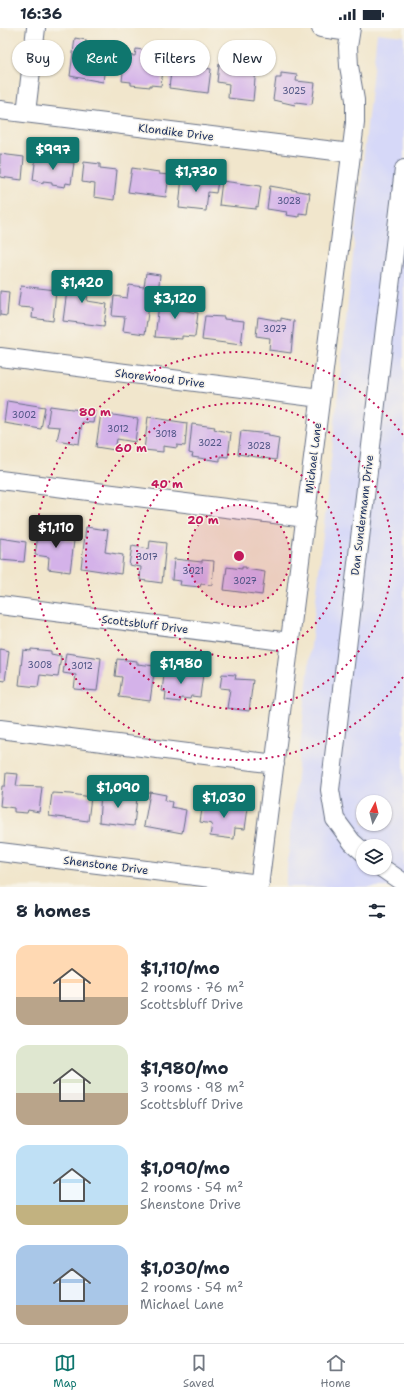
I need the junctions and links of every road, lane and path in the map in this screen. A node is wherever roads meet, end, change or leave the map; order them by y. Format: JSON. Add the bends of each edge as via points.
{"nodes":[{"id":1,"x":36,"y":28,"type":"edge"},
{"id":2,"x":321,"y":28,"type":"edge"},
{"id":3,"x":350,"y":30,"type":"edge"},
{"id":4,"x":0,"y":110,"type":"edge"},
{"id":5,"x":26,"y":113,"type":"junction"},
{"id":6,"x":351,"y":154,"type":"junction"},
{"id":7,"x":404,"y":169,"type":"edge"},
{"id":8,"x":0,"y":357,"type":"edge"},
{"id":9,"x":320,"y":398,"type":"junction"},
{"id":10,"x":0,"y":480,"type":"edge"},
{"id":11,"x":306,"y":518,"type":"junction"},
{"id":12,"x":0,"y":605,"type":"edge"},
{"id":13,"x":290,"y":642,"type":"junction"},
{"id":14,"x":0,"y":729,"type":"edge"},
{"id":15,"x":275,"y":764,"type":"junction"},
{"id":16,"x":356,"y":846,"type":"edge"},
{"id":17,"x":0,"y":852,"type":"edge"},
{"id":18,"x":392,"y":875,"type":"edge"},
{"id":19,"x":401,"y":882,"type":"edge"},
{"id":20,"x":260,"y":886,"type":"edge"}],
"edges":[{"from":1,"to":5,"type":"street"},
{"from":2,"to":3,"type":"street"},
{"from":3,"to":6,"type":"street","name":"Michael Lane","via":[[349,66],[355,100]]},
{"from":4,"to":5,"type":"street","name":"Klondike Drive"},
{"from":5,"to":6,"type":"street","name":"Klondike Drive"},
{"from":6,"to":9,"type":"street","name":"Michael Lane"},
{"from":7,"to":16,"type":"street","name":"Dan Sundermann Drive","via":[[330,790],[335,819]]},
{"from":8,"to":9,"type":"street","name":"Shorewood Drive"},
{"from":9,"to":11,"type":"street","name":"Michael Lane"},
{"from":10,"to":11,"type":"street"},
{"from":11,"to":13,"type":"street","name":"Michael Lane"},
{"from":12,"to":13,"type":"street","name":"Scottsbluff Drive"},
{"from":13,"to":15,"type":"street","name":"Michael Lane"},
{"from":14,"to":15,"type":"street"},
{"from":15,"to":20,"type":"street","name":"Michael Lane"},
{"from":17,"to":20,"type":"street","name":"Shenstone Drive"},
{"from":18,"to":19,"type":"street"}]}
